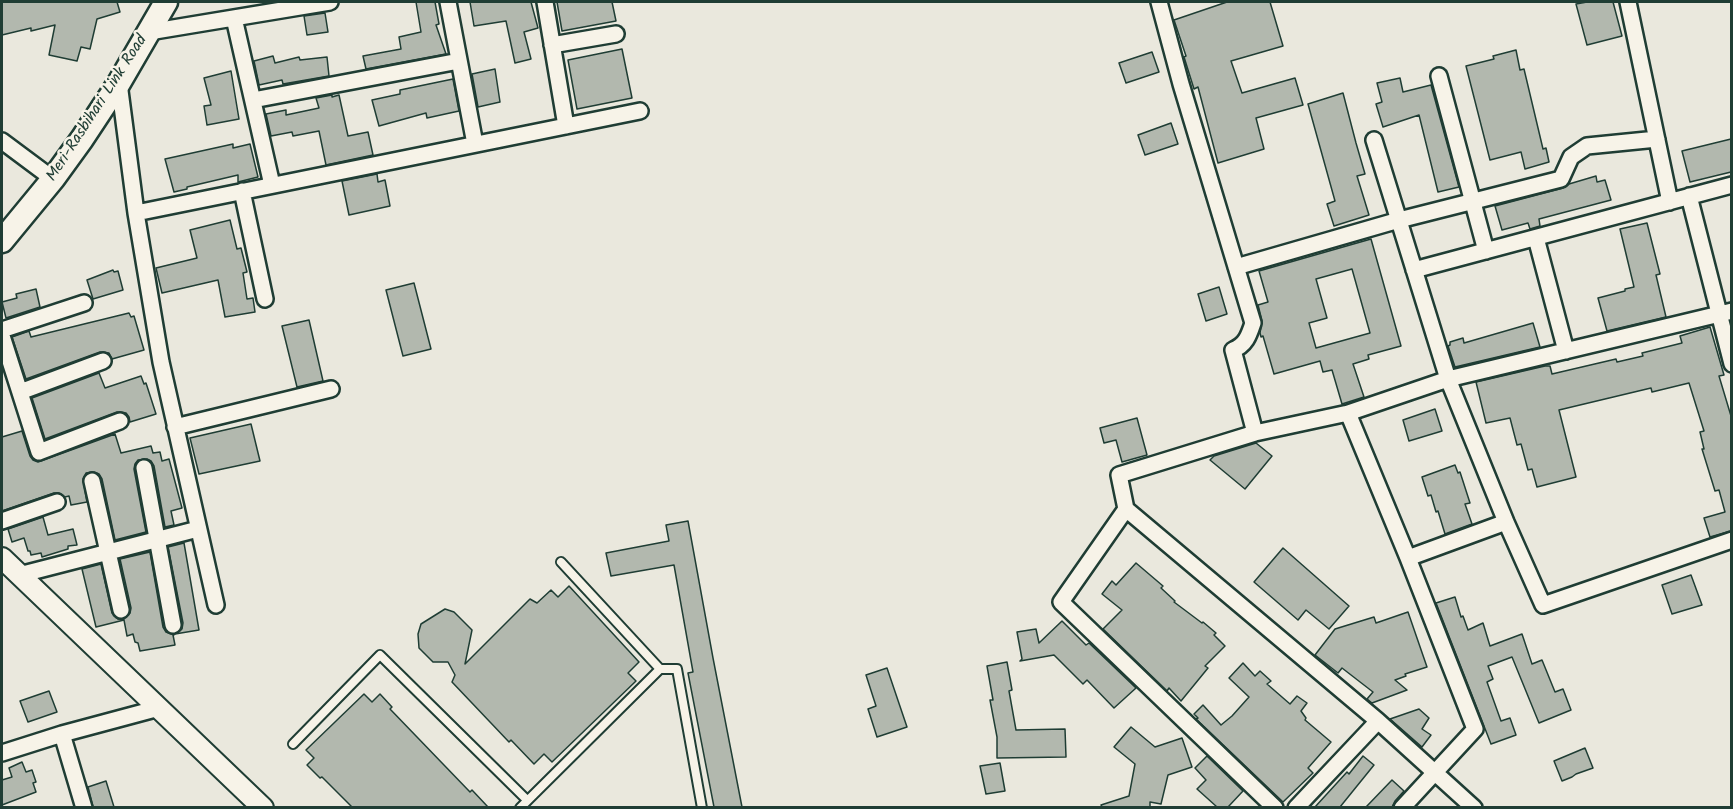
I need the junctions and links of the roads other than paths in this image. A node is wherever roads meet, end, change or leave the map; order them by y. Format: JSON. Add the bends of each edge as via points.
{"nodes":[{"id":1,"x":166,"y":2,"type":"edge"},
{"id":2,"x":330,"y":2,"type":"edge"},
{"id":3,"x":448,"y":2,"type":"edge"},
{"id":4,"x":545,"y":2,"type":"edge"},
{"id":5,"x":1159,"y":2,"type":"edge"},
{"id":6,"x":1628,"y":2,"type":"edge"},
{"id":7,"x":234,"y":18,"type":"junction"},
{"id":8,"x":149,"y":32,"type":"junction"},
{"id":9,"x":616,"y":34,"type":"dead end"},
{"id":10,"x":552,"y":45,"type":"junction"},
{"id":11,"x":459,"y":62,"type":"junction"},
{"id":12,"x":1439,"y":76,"type":"dead end"},
{"id":13,"x":118,"y":83,"type":"junction"},
{"id":14,"x":253,"y":100,"type":"junction"},
{"id":15,"x":640,"y":111,"type":"dead end"},
{"id":16,"x":566,"y":126,"type":"junction"},
{"id":17,"x":1657,"y":139,"type":"junction"},
{"id":18,"x":1374,"y":140,"type":"dead end"},
{"id":19,"x":2,"y":141,"type":"edge"},
{"id":20,"x":475,"y":144,"type":"junction"},
{"id":21,"x":53,"y":179,"type":"junction"},
{"id":22,"x":273,"y":185,"type":"junction"},
{"id":23,"x":1731,"y":185,"type":"edge"},
{"id":24,"x":242,"y":191,"type":"junction"},
{"id":25,"x":1689,"y":196,"type":"junction"},
{"id":26,"x":1472,"y":202,"type":"junction"},
{"id":27,"x":1670,"y":202,"type":"junction"},
{"id":28,"x":136,"y":213,"type":"junction"},
{"id":29,"x":1399,"y":220,"type":"junction"},
{"id":30,"x":1536,"y":238,"type":"junction"},
{"id":31,"x":2,"y":241,"type":"edge"},
{"id":32,"x":1486,"y":251,"type":"junction"},
{"id":33,"x":1236,"y":267,"type":"junction"},
{"id":34,"x":1414,"y":270,"type":"junction"},
{"id":35,"x":265,"y":299,"type":"dead end"},
{"id":36,"x":84,"y":303,"type":"dead end"},
{"id":37,"x":1725,"y":313,"type":"edge"},
{"id":38,"x":2,"y":330,"type":"edge"},
{"id":39,"x":2,"y":336,"type":"edge"},
{"id":40,"x":1566,"y":351,"type":"junction"},
{"id":41,"x":103,"y":362,"type":"dead end"},
{"id":42,"x":1731,"y":364,"type":"edge"},
{"id":43,"x":1448,"y":379,"type":"junction"},
{"id":44,"x":331,"y":388,"type":"dead end"},
{"id":45,"x":20,"y":392,"type":"junction"},
{"id":46,"x":1348,"y":413,"type":"junction"},
{"id":47,"x":120,"y":421,"type":"dead end"},
{"id":48,"x":176,"y":427,"type":"junction"},
{"id":49,"x":1255,"y":433,"type":"junction"},
{"id":50,"x":144,"y":468,"type":"dead end"},
{"id":51,"x":92,"y":481,"type":"dead end"},
{"id":52,"x":57,"y":502,"type":"dead end"},
{"id":53,"x":1126,"y":509,"type":"junction"},
{"id":54,"x":2,"y":521,"type":"edge"},
{"id":55,"x":1506,"y":522,"type":"junction"},
{"id":56,"x":198,"y":529,"type":"junction"},
{"id":57,"x":157,"y":539,"type":"junction"},
{"id":58,"x":1731,"y":540,"type":"edge"},
{"id":59,"x":108,"y":551,"type":"junction"},
{"id":60,"x":1408,"y":558,"type":"junction"},
{"id":61,"x":561,"y":562,"type":"dead end"},
{"id":62,"x":9,"y":569,"type":"edge"},
{"id":63,"x":216,"y":605,"type":"dead end"},
{"id":64,"x":121,"y":610,"type":"dead end"},
{"id":65,"x":173,"y":626,"type":"dead end"},
{"id":66,"x":660,"y":669,"type":"junction"},
{"id":67,"x":159,"y":708,"type":"junction"},
{"id":68,"x":1378,"y":721,"type":"junction"},
{"id":69,"x":62,"y":734,"type":"junction"},
{"id":70,"x":293,"y":744,"type":"dead end"},
{"id":71,"x":2,"y":753,"type":"edge"},
{"id":72,"x":1434,"y":771,"type":"junction"},
{"id":73,"x":527,"y":800,"type":"junction"},
{"id":74,"x":84,"y":807,"type":"edge"},
{"id":75,"x":263,"y":807,"type":"edge"},
{"id":76,"x":520,"y":807,"type":"edge"},
{"id":77,"x":702,"y":807,"type":"edge"},
{"id":78,"x":1275,"y":807,"type":"edge"},
{"id":79,"x":1296,"y":807,"type":"edge"},
{"id":80,"x":1402,"y":807,"type":"edge"},
{"id":81,"x":1474,"y":807,"type":"edge"}],
"edges":[{"from":1,"to":8,"type":"main road","name":"Meri-Rasbihari Link Road"},
{"from":2,"to":7,"type":"street"},
{"from":3,"to":11,"type":"street"},
{"from":4,"to":10,"type":"street"},
{"from":5,"to":33,"type":"street"},
{"from":6,"to":17,"type":"street"},
{"from":7,"to":8,"type":"street"},
{"from":7,"to":14,"type":"street"},
{"from":8,"to":13,"type":"main road","name":"Meri-Rasbihari Link Road"},
{"from":9,"to":10,"type":"street"},
{"from":10,"to":16,"type":"street"},
{"from":11,"to":14,"type":"street"},
{"from":11,"to":20,"type":"street"},
{"from":12,"to":26,"type":"street"},
{"from":13,"to":21,"type":"main road","name":"Meri-Rasbihari Link Road"},
{"from":13,"to":28,"type":"street"},
{"from":14,"to":22,"type":"street"},
{"from":15,"to":16,"type":"street"},
{"from":16,"to":20,"type":"street"},
{"from":17,"to":26,"type":"street","via":[[1587,146],[1571,157],[1562,179]]},
{"from":17,"to":27,"type":"street"},
{"from":18,"to":29,"type":"street"},
{"from":19,"to":21,"type":"street"},
{"from":20,"to":22,"type":"street"},
{"from":21,"to":31,"type":"main road","name":"Meri-Rasbihari Link Road"},
{"from":22,"to":24,"type":"street"},
{"from":23,"to":25,"type":"street"},
{"from":24,"to":28,"type":"street"},
{"from":24,"to":35,"type":"street"},
{"from":25,"to":27,"type":"street"},
{"from":25,"to":37,"type":"street"},
{"from":26,"to":29,"type":"street"},
{"from":26,"to":32,"type":"street"},
{"from":27,"to":30,"type":"street"},
{"from":28,"to":48,"type":"street"},
{"from":29,"to":33,"type":"street"},
{"from":29,"to":34,"type":"street"},
{"from":30,"to":32,"type":"street"},
{"from":30,"to":40,"type":"street"},
{"from":32,"to":34,"type":"street"},
{"from":33,"to":49,"type":"street","via":[[1253,323],[1249,337],[1233,350]]},
{"from":34,"to":43,"type":"street"},
{"from":36,"to":38,"type":"street"},
{"from":37,"to":40,"type":"street"},
{"from":37,"to":42,"type":"street"},
{"from":39,"to":45,"type":"street"},
{"from":40,"to":43,"type":"street"},
{"from":41,"to":45,"type":"street"},
{"from":43,"to":46,"type":"street"},
{"from":43,"to":55,"type":"street"},
{"from":44,"to":48,"type":"street"},
{"from":45,"to":47,"type":"street","via":[[39,452]]},
{"from":46,"to":49,"type":"street"},
{"from":46,"to":60,"type":"street"},
{"from":48,"to":56,"type":"street"},
{"from":49,"to":53,"type":"street","via":[[1119,475]]},
{"from":50,"to":57,"type":"street"},
{"from":51,"to":59,"type":"street"},
{"from":52,"to":54,"type":"street"},
{"from":53,"to":68,"type":"street"},
{"from":53,"to":78,"type":"street","via":[[1061,602]]},
{"from":55,"to":58,"type":"street","via":[[1543,605]]},
{"from":55,"to":60,"type":"street"},
{"from":56,"to":57,"type":"street"},
{"from":56,"to":63,"type":"street"},
{"from":57,"to":59,"type":"street"},
{"from":57,"to":65,"type":"street"},
{"from":59,"to":62,"type":"street"},
{"from":59,"to":64,"type":"street"},
{"from":60,"to":72,"type":"street","via":[[1474,729]]},
{"from":61,"to":66,"type":"lane"},
{"from":62,"to":67,"type":"street"},
{"from":66,"to":73,"type":"lane"},
{"from":66,"to":77,"type":"lane","via":[[677,669]]},
{"from":67,"to":69,"type":"street"},
{"from":67,"to":75,"type":"street"},
{"from":68,"to":72,"type":"street"},
{"from":68,"to":79,"type":"street"},
{"from":69,"to":71,"type":"street"},
{"from":69,"to":74,"type":"street"},
{"from":70,"to":73,"type":"lane","via":[[380,655]]},
{"from":72,"to":80,"type":"street"},
{"from":72,"to":81,"type":"street"},
{"from":73,"to":76,"type":"lane"}]}
